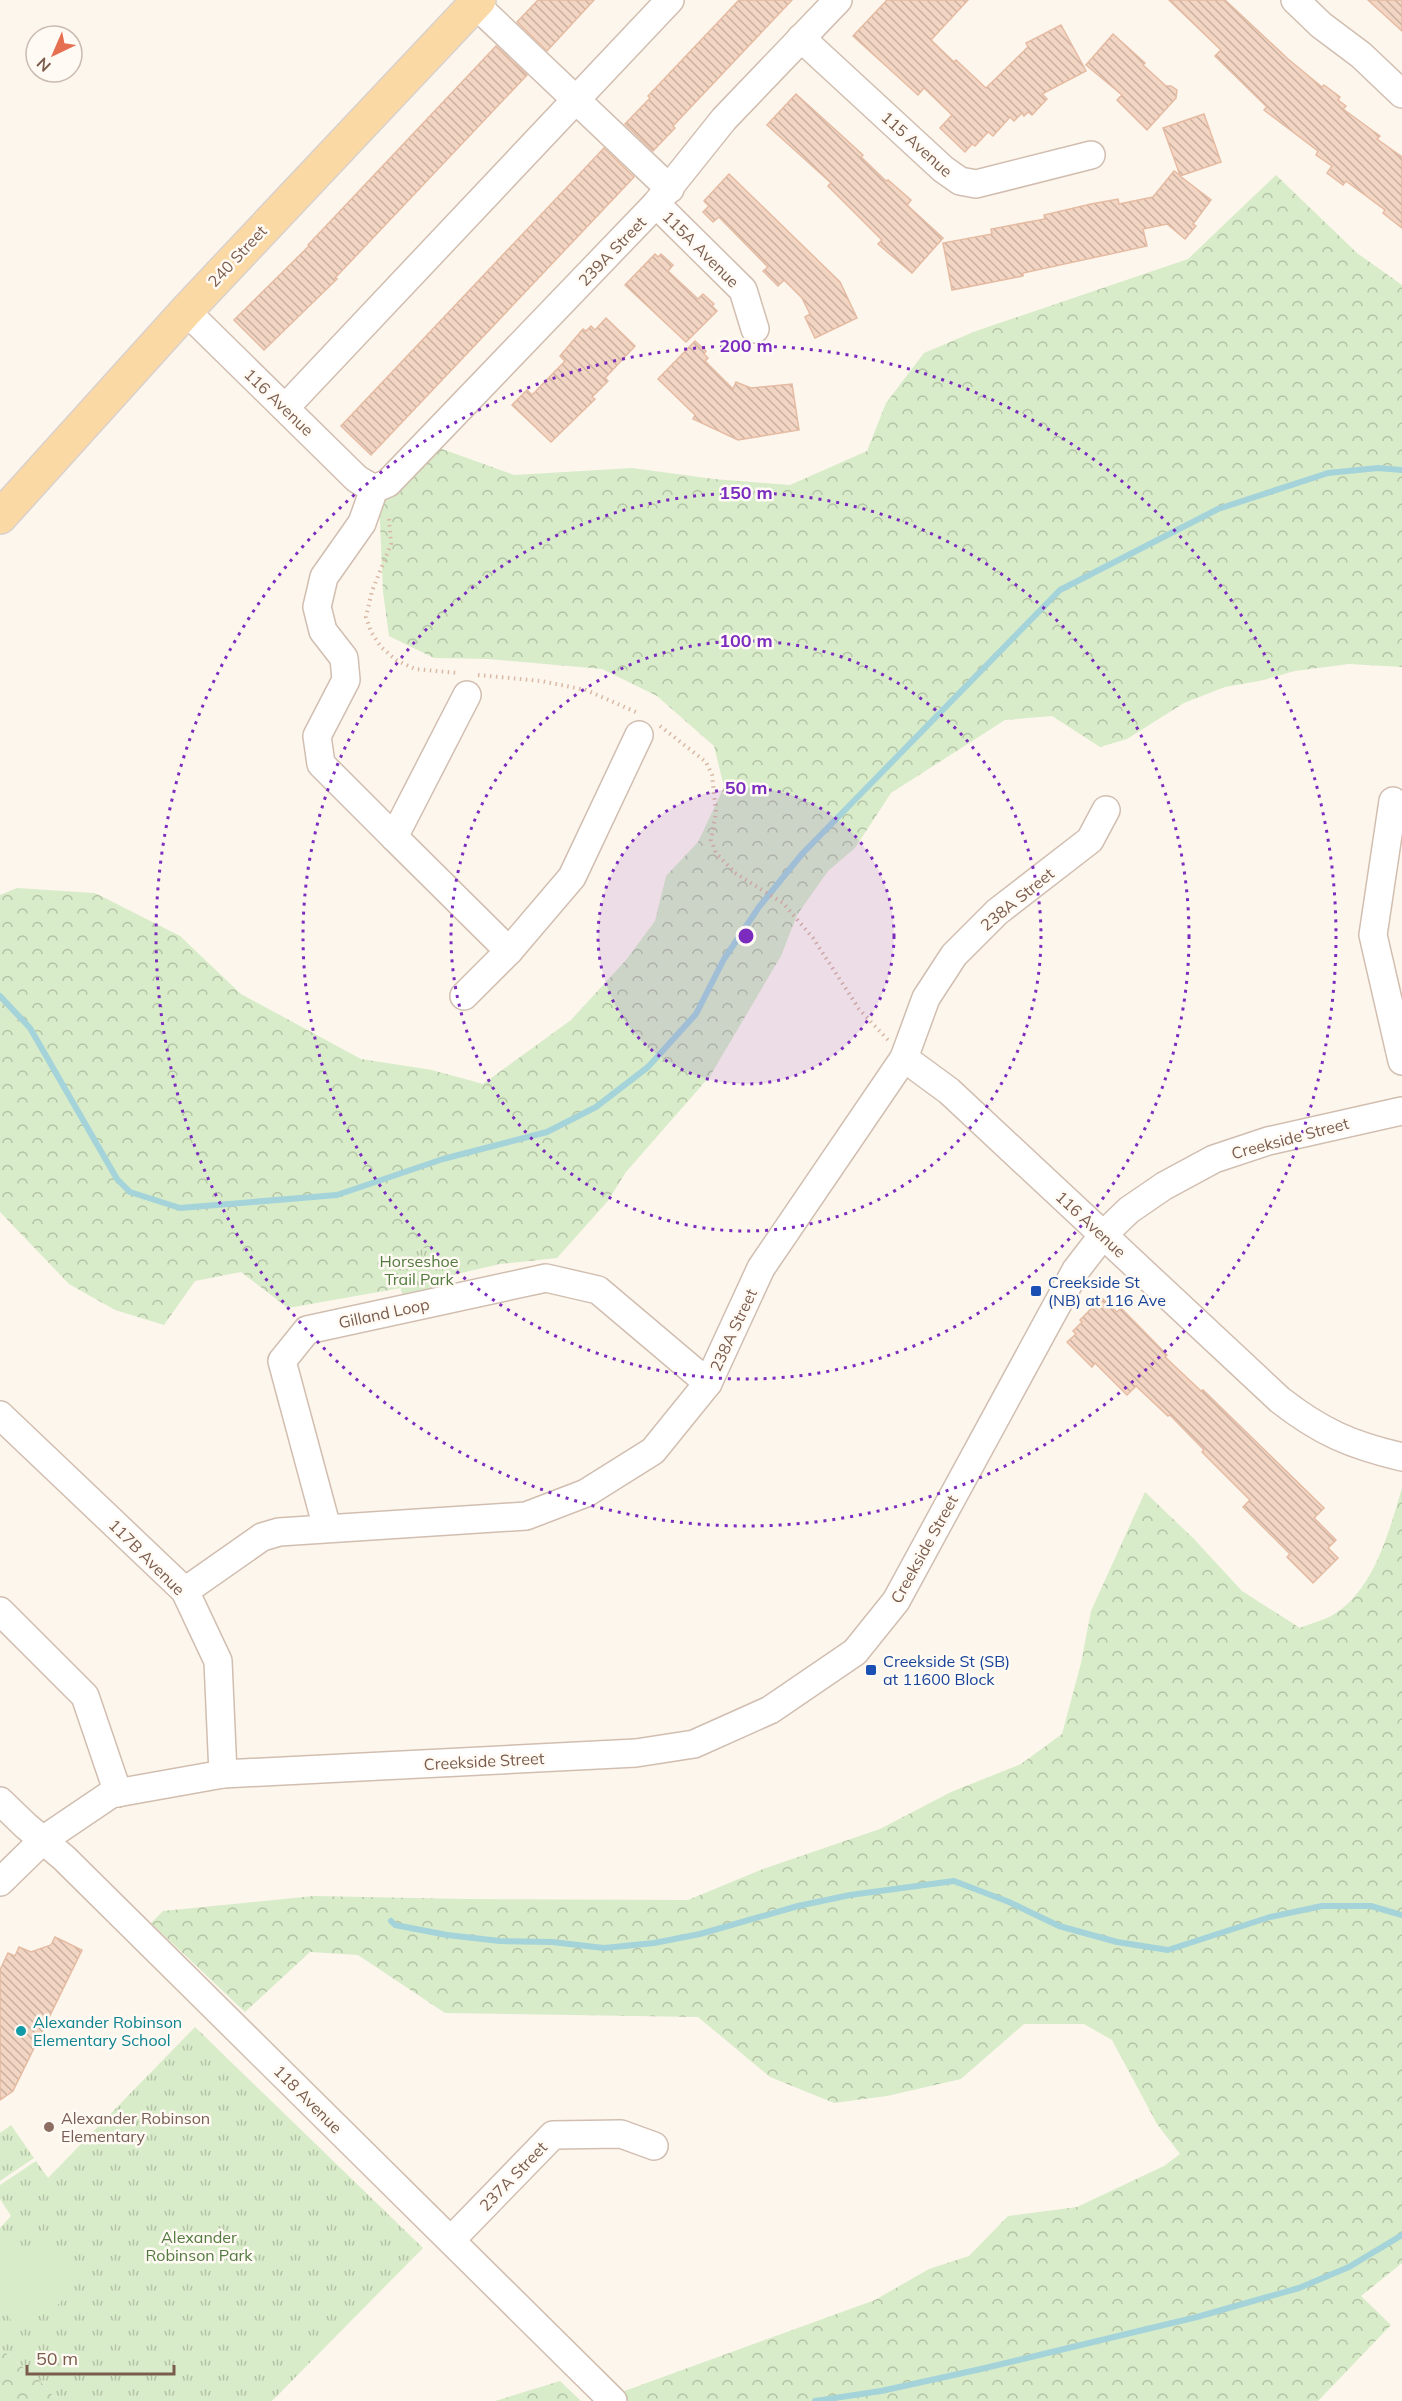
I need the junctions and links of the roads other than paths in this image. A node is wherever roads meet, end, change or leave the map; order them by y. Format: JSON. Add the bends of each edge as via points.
{"nodes":[{"id":1,"x":670,"y":0,"type":"edge"},
{"id":2,"x":838,"y":0,"type":"edge"},
{"id":3,"x":1295,"y":0,"type":"edge"},
{"id":4,"x":477,"y":2,"type":"edge"},
{"id":5,"x":801,"y":38,"type":"junction"},
{"id":6,"x":1402,"y":94,"type":"edge"},
{"id":7,"x":575,"y":100,"type":"junction"},
{"id":8,"x":1091,"y":154,"type":"dead end"},
{"id":9,"x":663,"y":197,"type":"junction"},
{"id":10,"x":186,"y":311,"type":"junction"},
{"id":11,"x":755,"y":329,"type":"dead end"},
{"id":12,"x":285,"y":408,"type":"junction"},
{"id":13,"x":382,"y":499,"type":"junction"},
{"id":14,"x":0,"y":517,"type":"edge"},
{"id":15,"x":466,"y":681,"type":"road end"},
{"id":16,"x":646,"y":725,"type":"road end"},
{"id":17,"x":1393,"y":801,"type":"dead end"},
{"id":18,"x":1106,"y":810,"type":"dead end"},
{"id":19,"x":394,"y":837,"type":"junction"},
{"id":20,"x":509,"y":951,"type":"junction"},
{"id":21,"x":464,"y":996,"type":"dead end"},
{"id":22,"x":904,"y":1058,"type":"junction"},
{"id":23,"x":1402,"y":1061,"type":"edge"},
{"id":24,"x":1402,"y":1111,"type":"edge"},
{"id":25,"x":1103,"y":1235,"type":"junction"},
{"id":26,"x":708,"y":1383,"type":"junction"},
{"id":27,"x":0,"y":1415,"type":"edge"},
{"id":28,"x":1402,"y":1457,"type":"edge"},
{"id":29,"x":327,"y":1528,"type":"junction"},
{"id":30,"x":185,"y":1591,"type":"junction"},
{"id":31,"x":0,"y":1611,"type":"edge"},
{"id":32,"x":223,"y":1774,"type":"junction"},
{"id":33,"x":118,"y":1793,"type":"junction"},
{"id":34,"x":0,"y":1801,"type":"edge"},
{"id":35,"x":43,"y":1840,"type":"junction"},
{"id":36,"x":0,"y":1882,"type":"edge"},
{"id":37,"x":654,"y":2146,"type":"dead end"},
{"id":38,"x":451,"y":2240,"type":"junction"},
{"id":39,"x":613,"y":2401,"type":"edge"}],
"edges":[{"from":1,"to":7,"type":"street"},
{"from":2,"to":5,"type":"street","name":"239A Street"},
{"from":3,"to":6,"type":"street"},
{"from":4,"to":7,"type":"street","name":"115A Avenue"},
{"from":4,"to":10,"type":"main road","name":"240 Street"},
{"from":5,"to":8,"type":"street","name":"115 Avenue","via":[[960,181],[976,184]]},
{"from":5,"to":9,"type":"street","name":"239A Street","via":[[724,119]]},
{"from":7,"to":9,"type":"street","name":"115A Avenue"},
{"from":7,"to":12,"type":"street"},
{"from":9,"to":11,"type":"street","name":"115A Avenue","via":[[743,290]]},
{"from":9,"to":13,"type":"street","name":"239A Street","via":[[388,483]]},
{"from":10,"to":12,"type":"street","name":"116 Avenue"},
{"from":10,"to":14,"type":"main road","name":"240 Street"},
{"from":12,"to":13,"type":"street","name":"116 Avenue"},
{"from":13,"to":19,"type":"street","via":[[324,577],[317,607],[323,631],[344,658],[346,680],[317,736],[321,764]]},
{"from":15,"to":19,"type":"street"},
{"from":16,"to":20,"type":"street","via":[[572,877]]},
{"from":17,"to":23,"type":"street","via":[[1373,935]]},
{"from":18,"to":22,"type":"street","name":"238A Street","via":[[1090,840],[997,912],[954,955],[926,998]]},
{"from":19,"to":20,"type":"street"},
{"from":20,"to":21,"type":"street"},
{"from":22,"to":25,"type":"street","name":"116 Avenue","via":[[949,1091]]},
{"from":22,"to":26,"type":"street","name":"238A Street","via":[[761,1268]]},
{"from":24,"to":25,"type":"street","name":"Creekside Street","via":[[1268,1141],[1215,1159],[1164,1186],[1129,1210]]},
{"from":25,"to":28,"type":"street","name":"116 Avenue","via":[[1245,1370],[1298,1414],[1326,1432]]},
{"from":25,"to":32,"type":"street","name":"Creekside Street","via":[[1076,1270],[896,1601],[855,1652],[770,1710],[694,1744],[636,1753]]},
{"from":26,"to":29,"type":"street","name":"238A Street","via":[[653,1451],[586,1493],[526,1516]]},
{"from":26,"to":29,"type":"street","name":"Gilland Loop","via":[[598,1290],[546,1278],[307,1330],[282,1361]]},
{"from":27,"to":30,"type":"street","name":"117B Avenue"},
{"from":29,"to":30,"type":"street","name":"238A Street","via":[[262,1537]]},
{"from":30,"to":32,"type":"street","name":"117B Avenue","via":[[218,1661]]},
{"from":31,"to":33,"type":"street","via":[[85,1696]]},
{"from":32,"to":33,"type":"street","name":"Creekside Street"},
{"from":33,"to":35,"type":"street","name":"Creekside Street"},
{"from":34,"to":35,"type":"street","name":"118 Avenue"},
{"from":35,"to":36,"type":"street","name":"Creekside Street"},
{"from":35,"to":38,"type":"street","name":"118 Avenue"},
{"from":37,"to":38,"type":"street","name":"237A Street","via":[[621,2134],[553,2135]]},
{"from":38,"to":39,"type":"street","name":"118 Avenue"}]}
